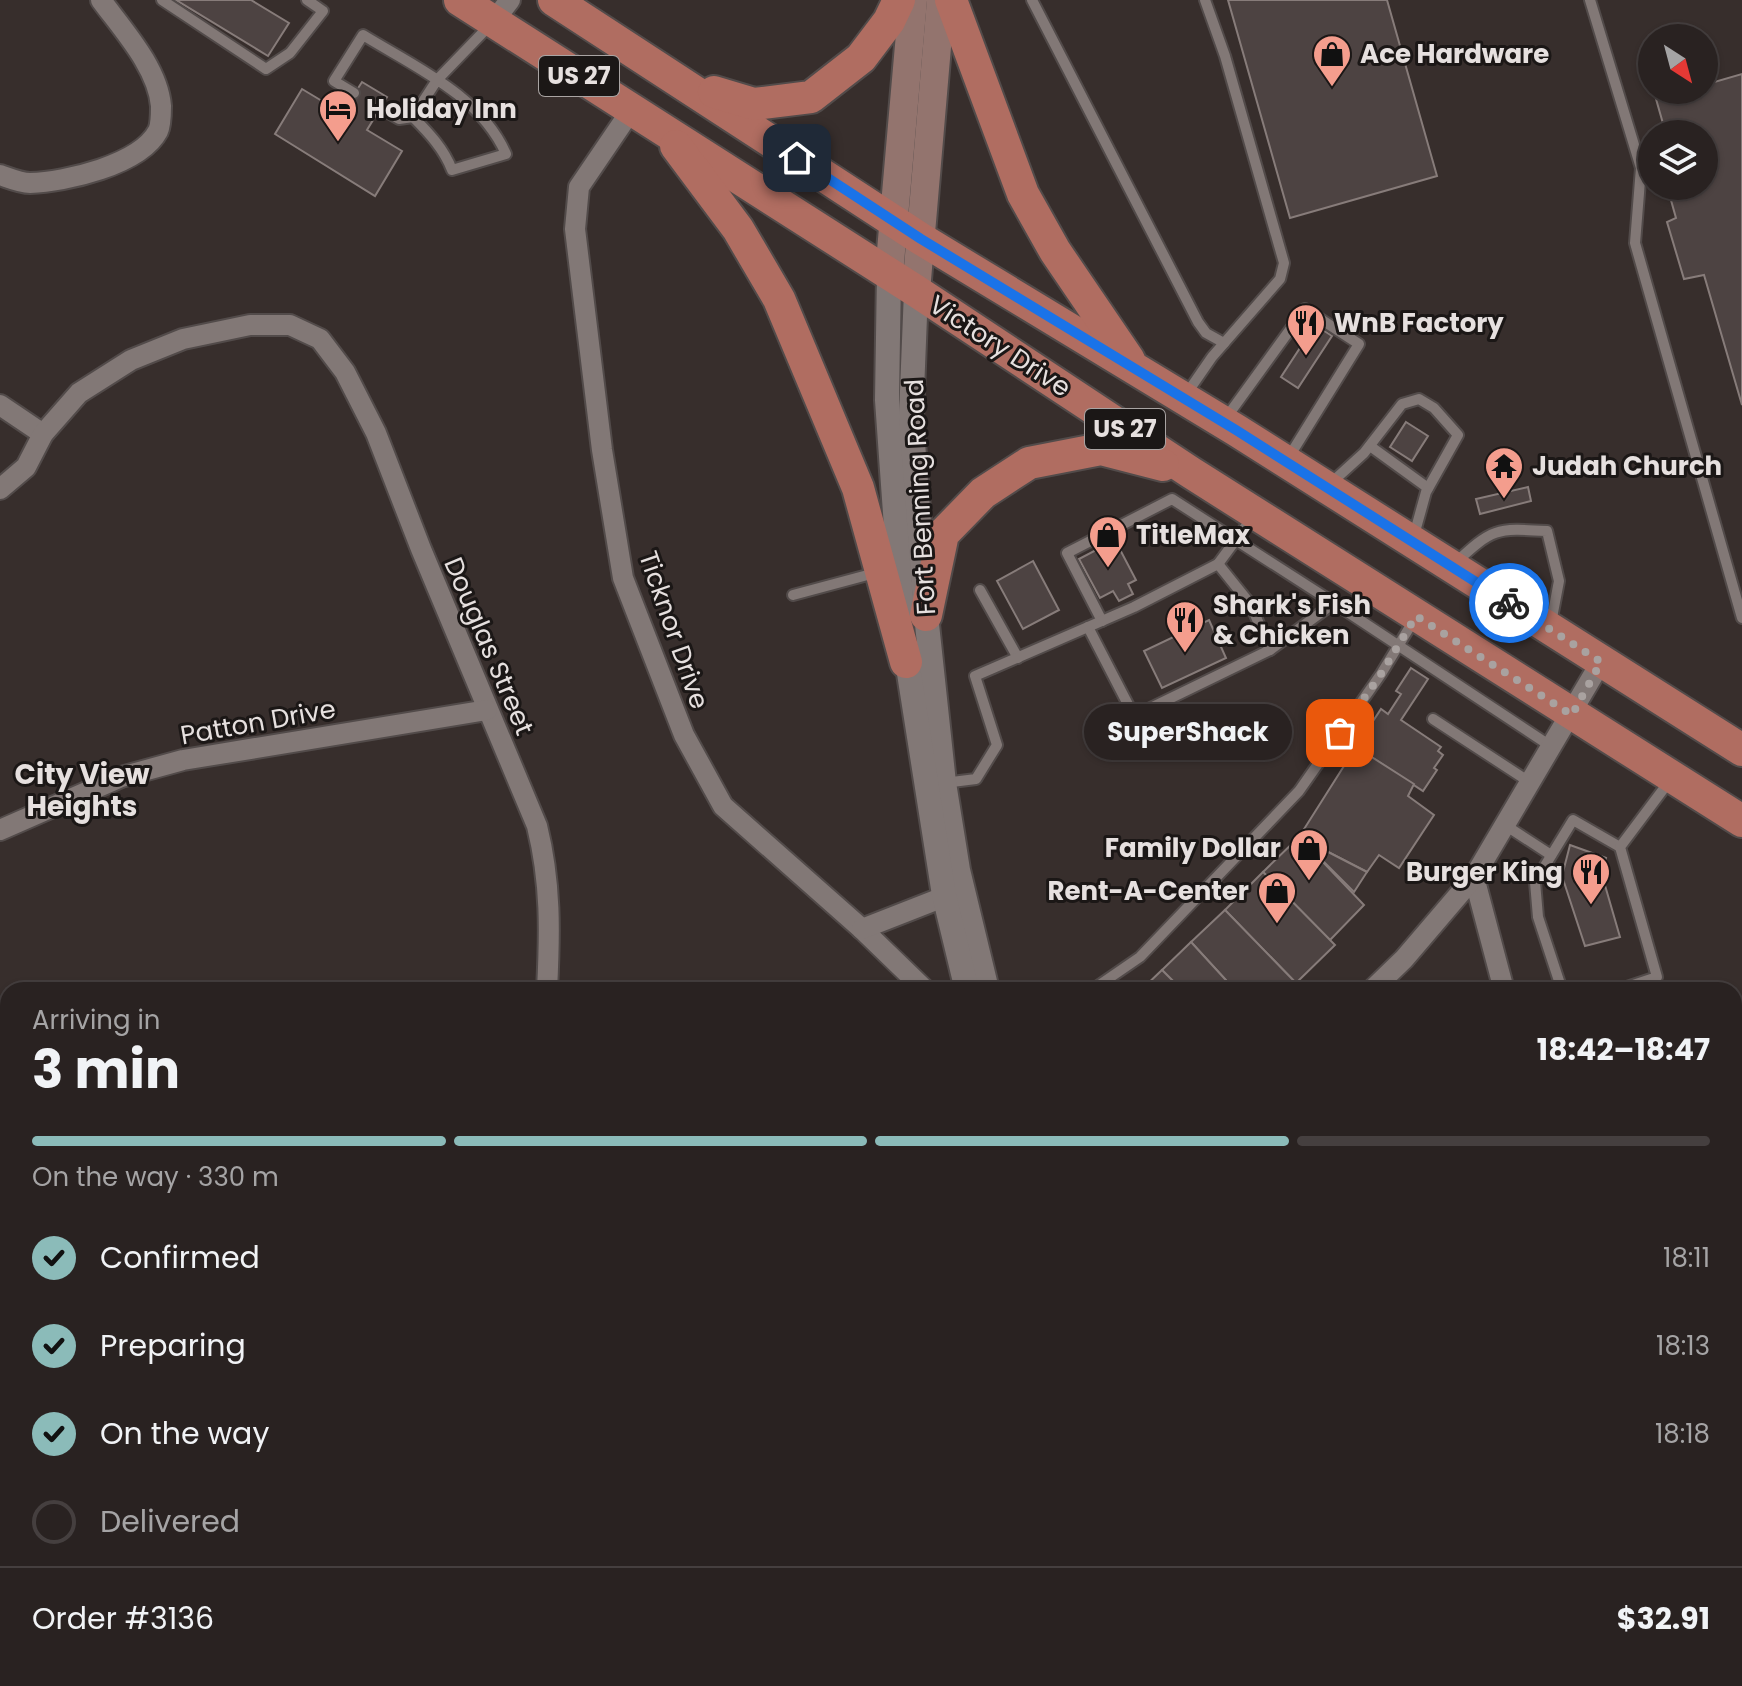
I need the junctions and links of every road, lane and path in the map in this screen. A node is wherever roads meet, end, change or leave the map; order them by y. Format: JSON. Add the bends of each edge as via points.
{"nodes":[{"id":1,"x":101,"y":0,"type":"edge"},
{"id":2,"x":162,"y":0,"type":"edge"},
{"id":3,"x":307,"y":0,"type":"edge"},
{"id":4,"x":460,"y":0,"type":"edge"},
{"id":5,"x":554,"y":0,"type":"edge"},
{"id":6,"x":899,"y":0,"type":"edge"},
{"id":7,"x":913,"y":0,"type":"edge"},
{"id":8,"x":941,"y":0,"type":"edge"},
{"id":9,"x":951,"y":0,"type":"edge"},
{"id":10,"x":1032,"y":0,"type":"edge"},
{"id":11,"x":1205,"y":0,"type":"edge"},
{"id":12,"x":1590,"y":0,"type":"edge"},
{"id":13,"x":502,"y":11,"type":"edge"},
{"id":14,"x":437,"y":80,"type":"junction"},
{"id":15,"x":677,"y":80,"type":"junction"},
{"id":16,"x":354,"y":93,"type":"dead end"},
{"id":17,"x":380,"y":108,"type":"dead end"},
{"id":18,"x":632,"y":109,"type":"junction"},
{"id":19,"x":413,"y":117,"type":"junction"},
{"id":20,"x":665,"y":131,"type":"junction"},
{"id":21,"x":0,"y":175,"type":"edge"},
{"id":22,"x":892,"y":220,"type":"junction"},
{"id":23,"x":921,"y":239,"type":"junction"},
{"id":24,"x":902,"y":282,"type":"junction"},
{"id":25,"x":1224,"y":343,"type":"junction"},
{"id":26,"x":1136,"y":370,"type":"junction"},
{"id":27,"x":1183,"y":398,"type":"junction"},
{"id":28,"x":0,"y":405,"type":"edge"},
{"id":29,"x":1224,"y":422,"type":"junction"},
{"id":30,"x":43,"y":434,"type":"junction"},
{"id":31,"x":1370,"y":446,"type":"junction"},
{"id":32,"x":1286,"y":462,"type":"junction"},
{"id":33,"x":1190,"y":472,"type":"junction"},
{"id":34,"x":1326,"y":487,"type":"junction"},
{"id":35,"x":1428,"y":488,"type":"junction"},
{"id":36,"x":0,"y":489,"type":"edge"},
{"id":37,"x":1255,"y":513,"type":"junction"},
{"id":38,"x":1235,"y":541,"type":"junction"},
{"id":39,"x":1413,"y":542,"type":"junction"},
{"id":40,"x":1218,"y":564,"type":"junction"},
{"id":41,"x":1451,"y":566,"type":"junction"},
{"id":42,"x":881,"y":571,"type":"junction"},
{"id":43,"x":980,"y":590,"type":"dead end"},
{"id":44,"x":793,"y":595,"type":"dead end"},
{"id":45,"x":1334,"y":603,"type":"junction"},
{"id":46,"x":926,"y":615,"type":"junction"},
{"id":47,"x":1416,"y":616,"type":"junction"},
{"id":48,"x":1742,"y":618,"type":"edge"},
{"id":49,"x":1102,"y":621,"type":"junction"},
{"id":50,"x":1088,"y":627,"type":"junction"},
{"id":51,"x":1549,"y":629,"type":"junction"},
{"id":52,"x":1398,"y":646,"type":"junction"},
{"id":53,"x":1270,"y":650,"type":"junction"},
{"id":54,"x":1018,"y":658,"type":"junction"},
{"id":55,"x":906,"y":662,"type":"junction"},
{"id":56,"x":1601,"y":662,"type":"junction"},
{"id":57,"x":487,"y":710,"type":"junction"},
{"id":58,"x":1572,"y":715,"type":"junction"},
{"id":59,"x":1433,"y":719,"type":"dead end"},
{"id":60,"x":1552,"y":747,"type":"junction"},
{"id":61,"x":1742,"y":750,"type":"edge"},
{"id":62,"x":1672,"y":778,"type":"junction"},
{"id":63,"x":944,"y":783,"type":"junction"},
{"id":64,"x":1531,"y":783,"type":"junction"},
{"id":65,"x":1742,"y":821,"type":"edge"},
{"id":66,"x":1505,"y":825,"type":"junction"},
{"id":67,"x":0,"y":830,"type":"edge"},
{"id":68,"x":1620,"y":847,"type":"junction"},
{"id":69,"x":1551,"y":855,"type":"junction"},
{"id":70,"x":1474,"y":877,"type":"junction"},
{"id":71,"x":953,"y":892,"type":"junction"},
{"id":72,"x":862,"y":929,"type":"junction"},
{"id":73,"x":547,"y":982,"type":"edge"},
{"id":74,"x":917,"y":982,"type":"edge"},
{"id":75,"x":966,"y":982,"type":"edge"},
{"id":76,"x":984,"y":982,"type":"edge"},
{"id":77,"x":1104,"y":982,"type":"edge"},
{"id":78,"x":1384,"y":982,"type":"edge"},
{"id":79,"x":1502,"y":982,"type":"edge"},
{"id":80,"x":1559,"y":982,"type":"edge"},
{"id":81,"x":1642,"y":982,"type":"edge"}],
"edges":[{"from":1,"to":21,"type":"street","via":[[146,62],[161,105],[159,130],[144,146],[106,167],[71,177],[27,183]]},
{"from":2,"to":3,"type":"lane","via":[[266,69],[290,53],[323,11]]},
{"from":4,"to":13,"type":"highway","name":"Victory Drive","number":"US 27"},
{"from":5,"to":15,"type":"highway","name":"Victory Drive","number":"US 27"},
{"from":6,"to":15,"type":"highway","via":[[861,58],[811,97],[754,104]]},
{"from":7,"to":22,"type":"main road","name":"Fort Benning Road"},
{"from":8,"to":23,"type":"main road","name":"Fort Benning Road"},
{"from":9,"to":26,"type":"highway","via":[[1023,194]]},
{"from":10,"to":25,"type":"lane","via":[[1198,322]]},
{"from":11,"to":25,"type":"lane","via":[[1284,263],[1280,279]]},
{"from":12,"to":48,"type":"lane","via":[[1641,168],[1635,243]]},
{"from":13,"to":14,"type":"lane"},
{"from":13,"to":18,"type":"highway","name":"Victory Drive","number":"US 27"},
{"from":14,"to":16,"type":"lane","via":[[363,35],[334,81]]},
{"from":14,"to":19,"type":"lane"},
{"from":14,"to":19,"type":"lane","via":[[484,118],[506,154],[452,170]]},
{"from":15,"to":22,"type":"highway","name":"Victory Drive","number":"US 27"},
{"from":17,"to":19,"type":"lane","via":[[399,119]]},
{"from":18,"to":20,"type":"highway","name":"Victory Drive","number":"US 27"},
{"from":18,"to":72,"type":"street","name":"Ticknor Drive","via":[[579,187],[575,229],[623,578],[684,735],[723,806]]},
{"from":20,"to":24,"type":"highway","name":"Victory Drive","number":"US 27"},
{"from":20,"to":42,"type":"highway","via":[[738,229],[779,299],[858,488]]},
{"from":22,"to":23,"type":"highway","name":"Victory Drive","number":"US 27"},
{"from":22,"to":24,"type":"main road","name":"Fort Benning Road"},
{"from":23,"to":24,"type":"main road","name":"Fort Benning Road"},
{"from":23,"to":26,"type":"highway","name":"Victory Drive","number":"US 27"},
{"from":24,"to":33,"type":"highway","name":"Victory Drive","number":"US 27"},
{"from":24,"to":46,"type":"street","name":"Fort Benning Road"},
{"from":24,"to":55,"type":"street","name":"Fort Benning Road","via":[[887,400]]},
{"from":25,"to":27,"type":"lane"},
{"from":26,"to":27,"type":"highway","name":"Victory Drive","number":"US 27"},
{"from":27,"to":29,"type":"highway","name":"Victory Drive","number":"US 27"},
{"from":28,"to":30,"type":"street"},
{"from":29,"to":32,"type":"highway","name":"Victory Drive","number":"US 27"},
{"from":29,"to":32,"type":"lane","via":[[1305,309],[1359,344]]},
{"from":30,"to":36,"type":"street","via":[[26,467]]},
{"from":30,"to":57,"type":"street","name":"Douglas Street","via":[[79,393],[131,360],[183,339],[250,325],[290,325],[320,339],[345,372],[376,433]]},
{"from":31,"to":34,"type":"lane"},
{"from":31,"to":35,"type":"lane"},
{"from":31,"to":35,"type":"lane","via":[[1402,404],[1419,399],[1434,408],[1458,435]]},
{"from":32,"to":34,"type":"highway","name":"Victory Drive","number":"US 27"},
{"from":33,"to":37,"type":"highway","name":"Victory Drive","number":"US 27"},
{"from":33,"to":46,"type":"highway","via":[[1101,449],[1029,463],[983,493],[943,534]]},
{"from":34,"to":39,"type":"highway","name":"Victory Drive","number":"US 27"},
{"from":35,"to":39,"type":"lane"},
{"from":37,"to":38,"type":"lane"},
{"from":37,"to":47,"type":"highway","name":"Victory Drive","number":"US 27"},
{"from":38,"to":40,"type":"lane"},
{"from":38,"to":45,"type":"lane"},
{"from":38,"to":49,"type":"lane","via":[[1172,499],[1067,553]]},
{"from":39,"to":41,"type":"highway","name":"Victory Drive","number":"US 27"},
{"from":40,"to":49,"type":"lane"},
{"from":40,"to":53,"type":"lane","via":[[1251,605]]},
{"from":41,"to":51,"type":"highway","name":"Victory Drive","number":"US 27"},
{"from":41,"to":51,"type":"lane","via":[[1483,537],[1506,529],[1547,531],[1559,581]]},
{"from":42,"to":44,"type":"lane"},
{"from":42,"to":55,"type":"highway"},
{"from":43,"to":54,"type":"lane"},
{"from":45,"to":52,"type":"lane"},
{"from":45,"to":53,"type":"lane"},
{"from":46,"to":63,"type":"street","name":"Fort Benning Road"},
{"from":47,"to":52,"type":"lane"},
{"from":47,"to":58,"type":"highway","name":"Victory Drive","number":"US 27"},
{"from":49,"to":50,"type":"lane"},
{"from":50,"to":53,"type":"lane","via":[[1134,716]]},
{"from":50,"to":54,"type":"lane"},
{"from":51,"to":56,"type":"highway","name":"Victory Drive","number":"US 27"},
{"from":52,"to":60,"type":"lane"},
{"from":52,"to":77,"type":"lane","via":[[1299,791],[1140,957]]},
{"from":54,"to":63,"type":"lane","via":[[975,676],[997,745],[976,779]]},
{"from":55,"to":71,"type":"street","name":"Fort Benning Road"},
{"from":56,"to":58,"type":"street"},
{"from":56,"to":61,"type":"highway","name":"Victory Drive","number":"US 27"},
{"from":57,"to":67,"type":"street","name":"Patton Drive","via":[[183,760],[121,777]]},
{"from":57,"to":73,"type":"street","name":"Douglas Street","via":[[537,826],[547,867]]},
{"from":58,"to":60,"type":"street"},
{"from":58,"to":62,"type":"highway","name":"Victory Drive","number":"US 27"},
{"from":59,"to":64,"type":"lane"},
{"from":60,"to":64,"type":"street"},
{"from":62,"to":65,"type":"highway","name":"Victory Drive","number":"US 27"},
{"from":62,"to":68,"type":"lane"},
{"from":63,"to":71,"type":"street","name":"Fort Benning Road"},
{"from":64,"to":66,"type":"street"},
{"from":66,"to":69,"type":"lane"},
{"from":66,"to":70,"type":"street"},
{"from":68,"to":69,"type":"lane","via":[[1573,820]]},
{"from":68,"to":81,"type":"lane","via":[[1657,977]]},
{"from":69,"to":80,"type":"lane","via":[[1535,882],[1538,917]]},
{"from":70,"to":78,"type":"street"},
{"from":70,"to":79,"type":"street"},
{"from":71,"to":72,"type":"street"},
{"from":71,"to":75,"type":"street","name":"Fort Benning Road"},
{"from":71,"to":76,"type":"street","name":"Fort Benning Road"},
{"from":72,"to":74,"type":"street","name":"Ticknor Drive"}]}
